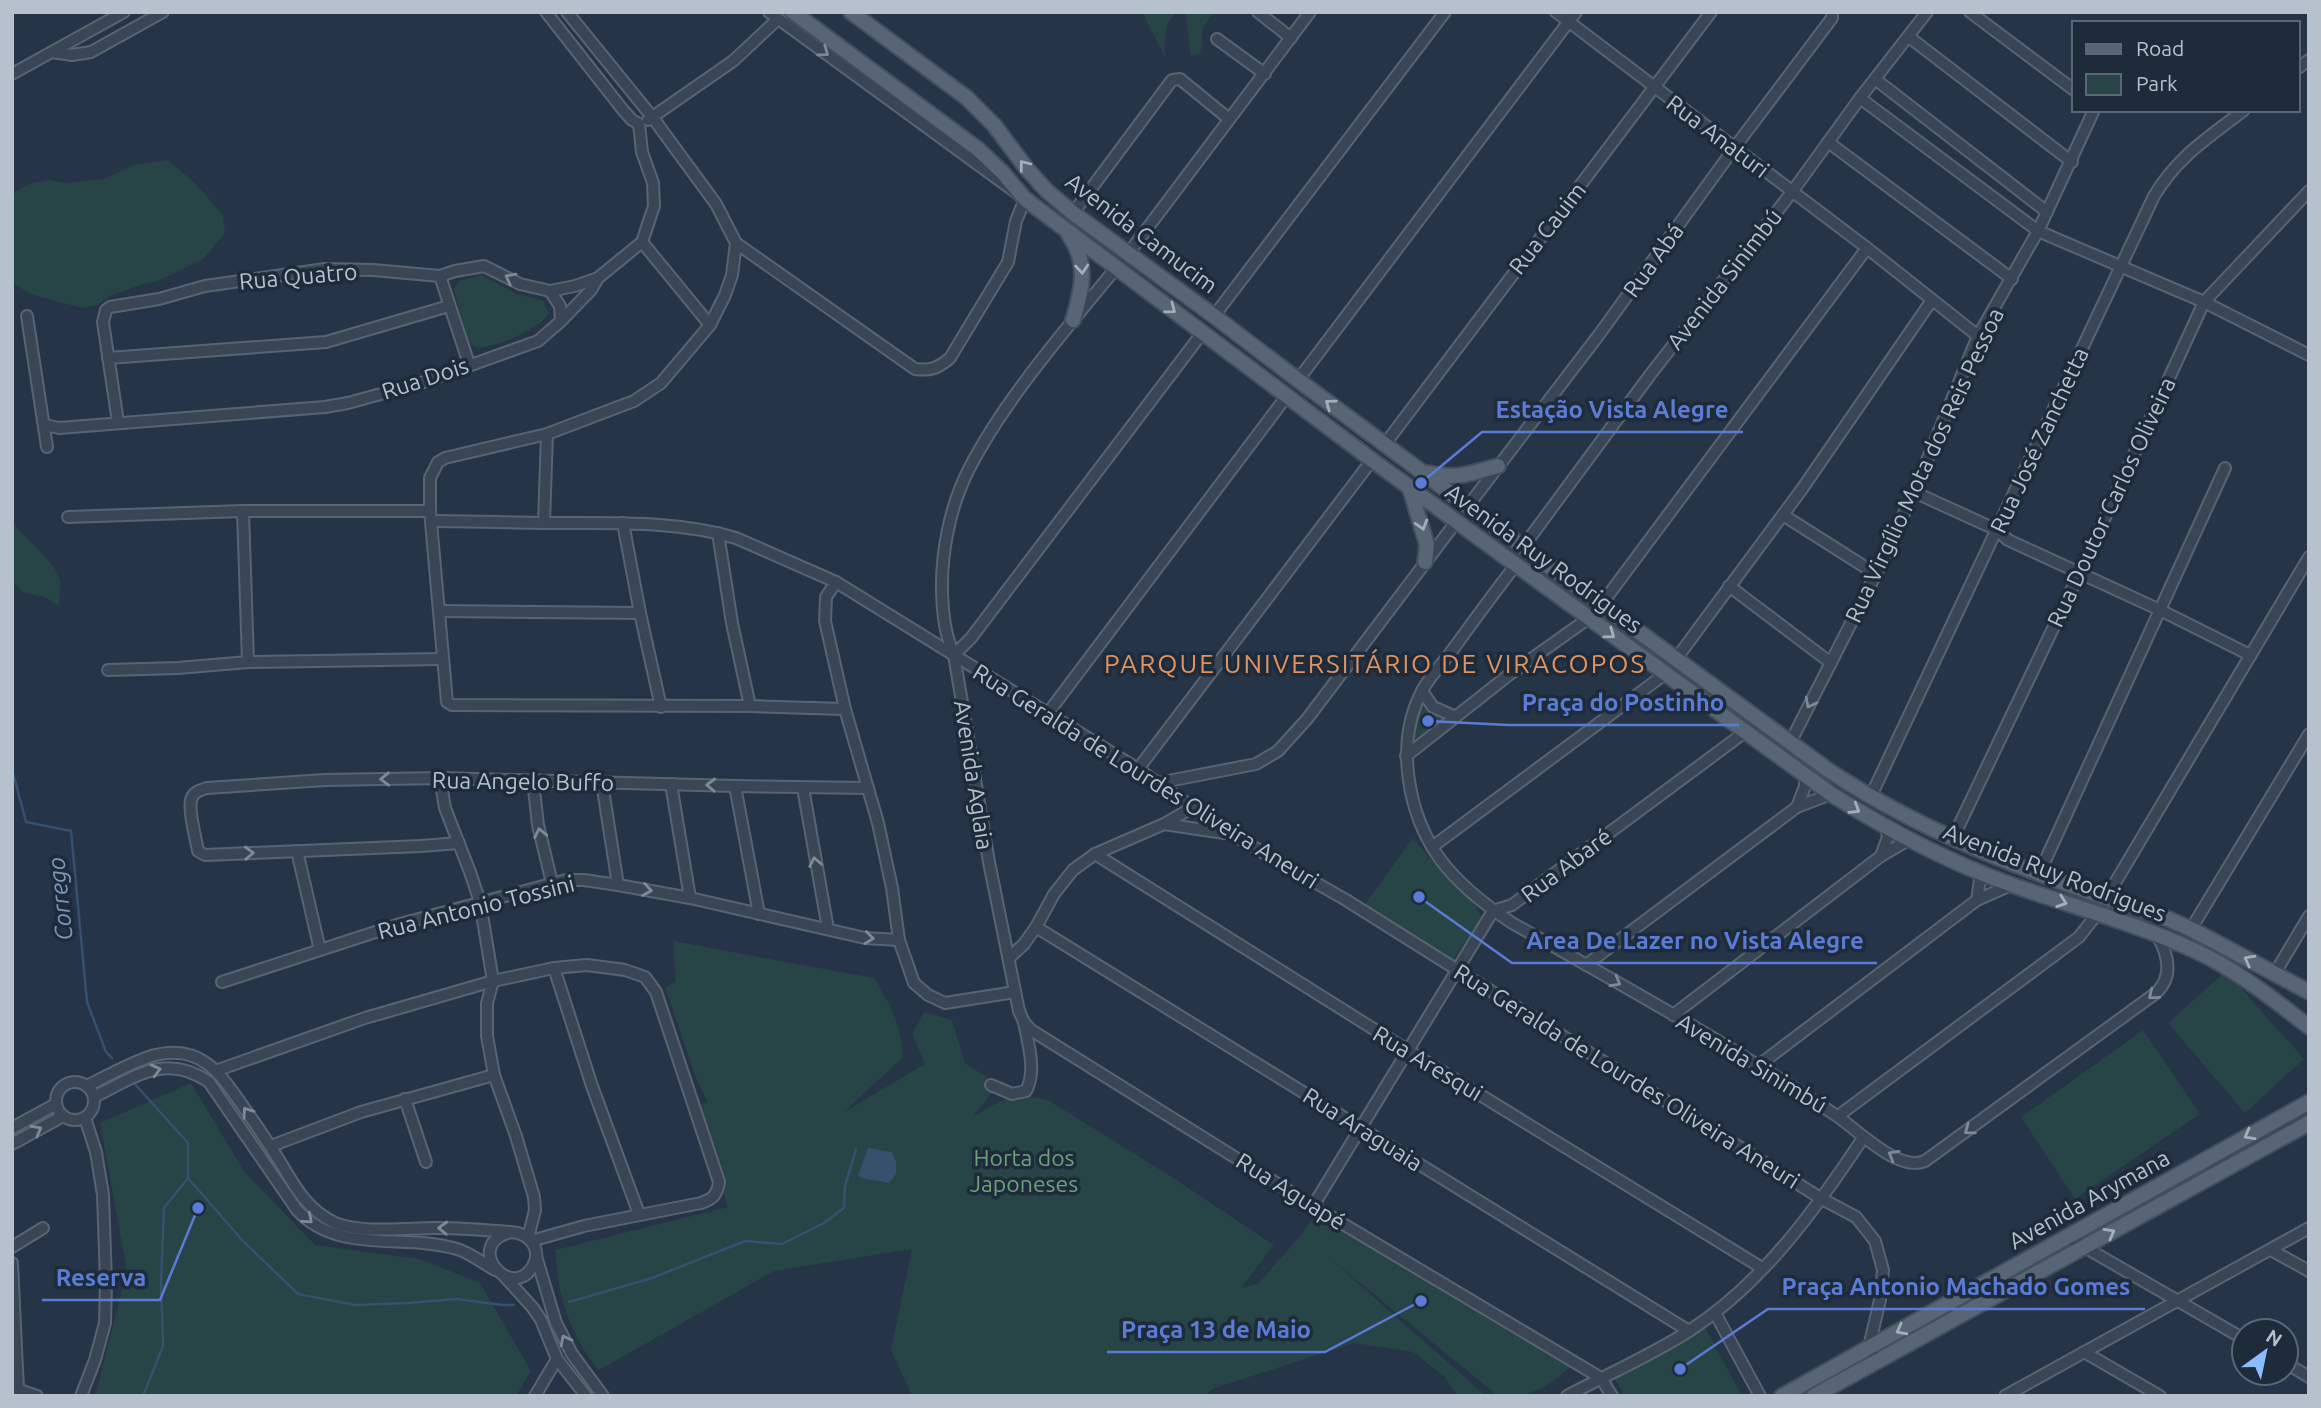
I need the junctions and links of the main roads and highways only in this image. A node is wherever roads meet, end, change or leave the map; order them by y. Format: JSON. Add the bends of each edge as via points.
{"nodes":[{"id":1,"x":793,"y":12,"type":"edge"},
{"id":2,"x":851,"y":12,"type":"edge"},
{"id":3,"x":1059,"y":224,"type":"junction"},
{"id":4,"x":1128,"y":254,"type":"junction"},
{"id":5,"x":1116,"y":268,"type":"junction"},
{"id":6,"x":1073,"y":320,"type":"road end"},
{"id":7,"x":1298,"y":380,"type":"junction"},
{"id":8,"x":1286,"y":397,"type":"junction"},
{"id":9,"x":1498,"y":466,"type":"road end"},
{"id":10,"x":1422,"y":472,"type":"junction"},
{"id":11,"x":1410,"y":489,"type":"junction"},
{"id":12,"x":1468,"y":506,"type":"junction"},
{"id":13,"x":1456,"y":522,"type":"junction"},
{"id":14,"x":1523,"y":547,"type":"junction"},
{"id":15,"x":1426,"y":562,"type":"road end"},
{"id":16,"x":1514,"y":565,"type":"junction"},
{"id":17,"x":1790,"y":744,"type":"junction"},
{"id":18,"x":1783,"y":760,"type":"junction"},
{"id":19,"x":2106,"y":898,"type":"junction"},
{"id":20,"x":2098,"y":914,"type":"junction"},
{"id":21,"x":2309,"y":992,"type":"edge"},
{"id":22,"x":2309,"y":1025,"type":"edge"},
{"id":23,"x":2309,"y":1102,"type":"edge"},
{"id":24,"x":2309,"y":1123,"type":"edge"},
{"id":25,"x":1782,"y":1396,"type":"edge"},
{"id":26,"x":1814,"y":1396,"type":"edge"}],
"edges":[{"from":1,"to":3,"type":"main road","name":"Avenida Camucim","via":[[979,150],[1025,198]]},
{"from":4,"to":2,"type":"main road","name":"Avenida Camucim","one_way":true,"via":[[1047,191],[967,98]]},
{"from":3,"to":5,"type":"main road","name":"Avenida Camucim"},
{"from":3,"to":6,"type":"main road","one_way":true,"via":[[1072,238],[1083,270]]},
{"from":4,"to":5,"type":"main road"},
{"from":4,"to":7,"type":"main road","name":"Avenida Camucim"},
{"from":5,"to":8,"type":"main road","name":"Avenida Camucim","one_way":true},
{"from":7,"to":8,"type":"main road"},
{"from":10,"to":7,"type":"main road","name":"Avenida Camucim","one_way":true},
{"from":8,"to":11,"type":"main road","name":"Avenida Camucim"},
{"from":9,"to":10,"type":"main road","via":[[1457,477]]},
{"from":10,"to":12,"type":"main road","name":"Avenida Ruy Rodrigues"},
{"from":11,"to":13,"type":"main road","name":"Avenida Ruy Rodrigues"},
{"from":11,"to":15,"type":"main road","one_way":true,"via":[[1427,545]]},
{"from":12,"to":13,"type":"main road"},
{"from":12,"to":14,"type":"main road","name":"Avenida Ruy Rodrigues"},
{"from":13,"to":16,"type":"main road","name":"Avenida Ruy Rodrigues"},
{"from":14,"to":16,"type":"main road"},
{"from":14,"to":17,"type":"main road","name":"Avenida Ruy Rodrigues"},
{"from":16,"to":18,"type":"main road","name":"Avenida Ruy Rodrigues","one_way":true},
{"from":17,"to":18,"type":"main road"},
{"from":17,"to":19,"type":"main road","name":"Avenida Ruy Rodrigues","via":[[1870,798],[1952,840]]},
{"from":18,"to":20,"type":"main road","name":"Avenida Ruy Rodrigues","one_way":true,"via":[[1886,828],[1981,873]]},
{"from":19,"to":20,"type":"main road"},
{"from":21,"to":19,"type":"main road","name":"Avenida Ruy Rodrigues","one_way":true,"via":[[2191,929]]},
{"from":20,"to":22,"type":"main road","name":"Avenida Ruy Rodrigues","via":[[2207,957]]},
{"from":23,"to":25,"type":"main road","name":"Avenida Arymana","one_way":true},
{"from":26,"to":24,"type":"main road","name":"Avenida Arymana","one_way":true}]}
